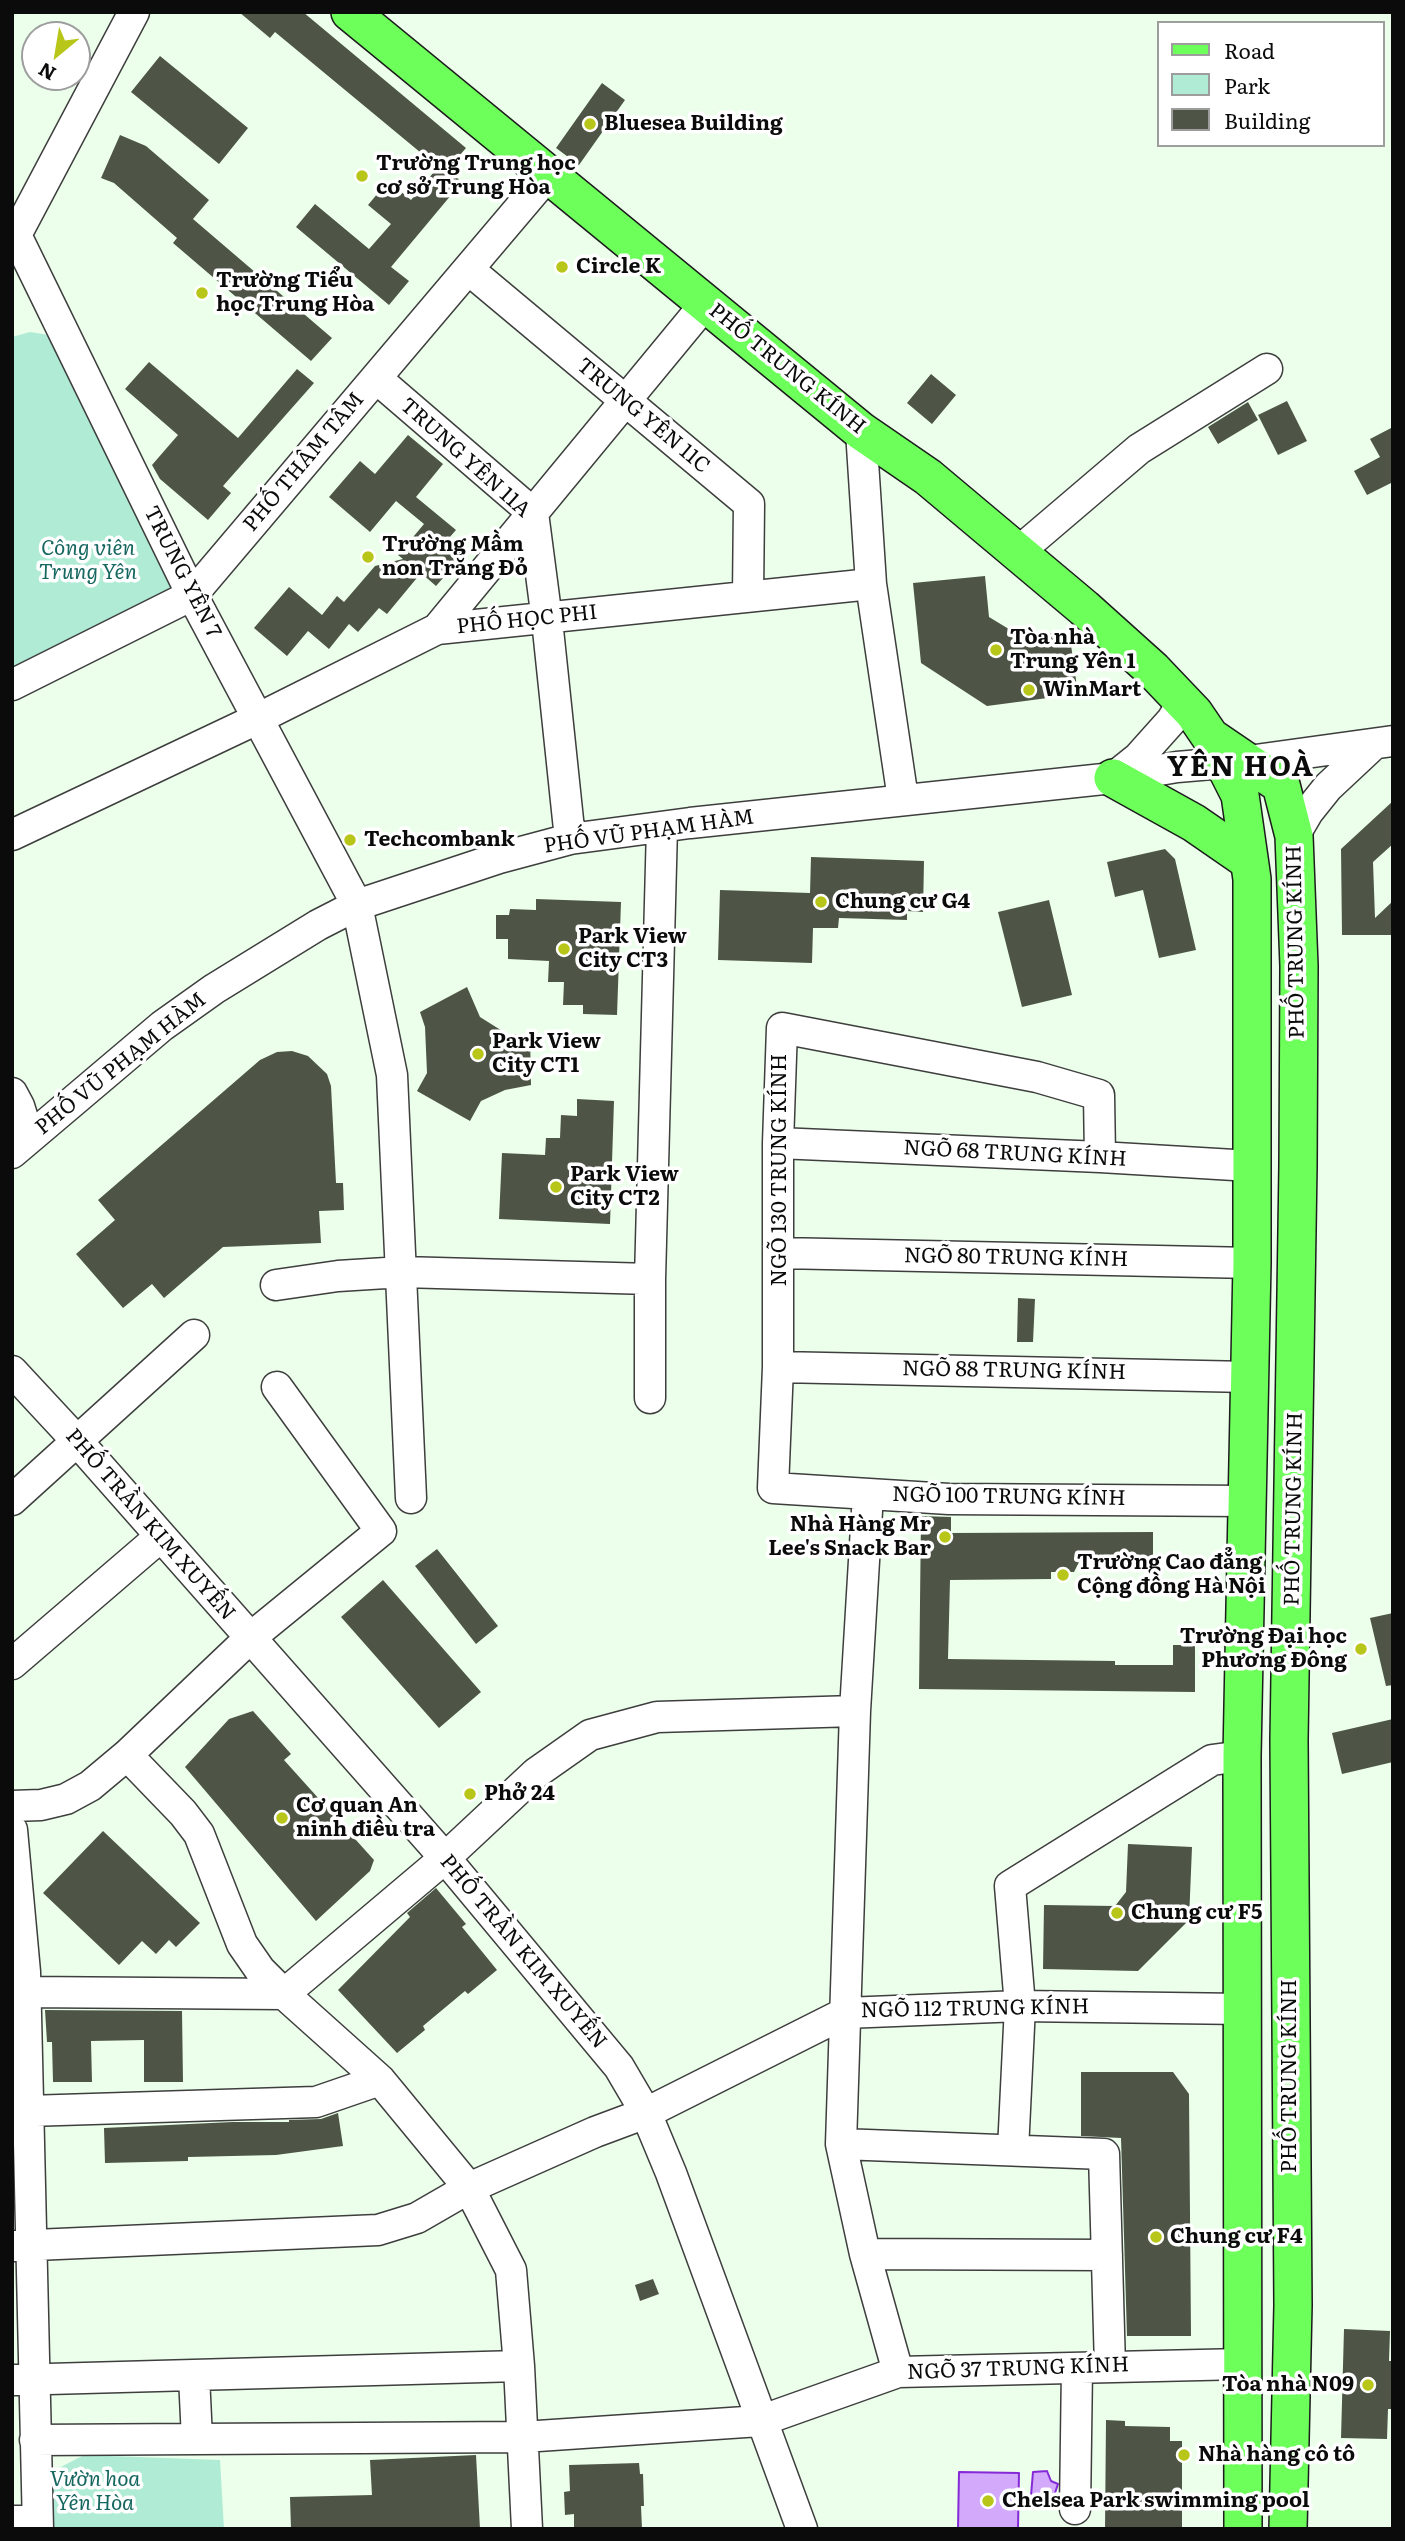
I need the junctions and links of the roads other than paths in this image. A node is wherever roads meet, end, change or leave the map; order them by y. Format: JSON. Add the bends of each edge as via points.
{"nodes":[{"id":1,"x":134,"y":12,"type":"edge"},
{"id":2,"x":350,"y":12,"type":"edge"},
{"id":3,"x":547,"y":176,"type":"junction"},
{"id":4,"x":14,"y":235,"type":"edge"},
{"id":5,"x":468,"y":269,"type":"junction"},
{"id":6,"x":706,"y":303,"type":"junction"},
{"id":7,"x":1267,"y":369,"type":"dead end"},
{"id":8,"x":376,"y":378,"type":"junction"},
{"id":9,"x":625,"y":401,"type":"junction"},
{"id":10,"x":860,"y":431,"type":"junction"},
{"id":11,"x":533,"y":513,"type":"junction"},
{"id":12,"x":1017,"y":553,"type":"junction"},
{"id":13,"x":871,"y":584,"type":"junction"},
{"id":14,"x":192,"y":595,"type":"junction"},
{"id":15,"x":748,"y":596,"type":"junction"},
{"id":16,"x":547,"y":620,"type":"junction"},
{"id":17,"x":437,"y":629,"type":"junction"},
{"id":18,"x":12,"y":685,"type":"edge"},
{"id":19,"x":1180,"y":697,"type":"junction"},
{"id":20,"x":257,"y":719,"type":"junction"},
{"id":21,"x":1383,"y":743,"type":"edge"},
{"id":22,"x":1228,"y":754,"type":"junction"},
{"id":23,"x":1113,"y":778,"type":"junction"},
{"id":24,"x":903,"y":799,"type":"junction"},
{"id":25,"x":662,"y":827,"type":"junction"},
{"id":26,"x":12,"y":835,"type":"edge"},
{"id":27,"x":1294,"y":836,"type":"junction"},
{"id":28,"x":570,"y":839,"type":"junction"},
{"id":29,"x":1250,"y":861,"type":"junction"},
{"id":30,"x":357,"y":905,"type":"junction"},
{"id":31,"x":12,"y":1093,"type":"edge"},
{"id":32,"x":778,"y":1143,"type":"junction"},
{"id":33,"x":21,"y":1145,"type":"edge"},
{"id":34,"x":1100,"y":1157,"type":"junction"},
{"id":35,"x":1251,"y":1166,"type":"junction"},
{"id":36,"x":780,"y":1253,"type":"junction"},
{"id":37,"x":1252,"y":1263,"type":"junction"},
{"id":38,"x":402,"y":1272,"type":"junction"},
{"id":39,"x":650,"y":1279,"type":"junction"},
{"id":40,"x":276,"y":1284,"type":"dead end"},
{"id":41,"x":194,"y":1335,"type":"dead end"},
{"id":42,"x":778,"y":1367,"type":"junction"},
{"id":43,"x":12,"y":1371,"type":"edge"},
{"id":44,"x":1249,"y":1377,"type":"junction"},
{"id":45,"x":277,"y":1387,"type":"dead end"},
{"id":46,"x":650,"y":1398,"type":"dead end"},
{"id":47,"x":77,"y":1441,"type":"junction"},
{"id":48,"x":772,"y":1488,"type":"joint"},
{"id":49,"x":868,"y":1494,"type":"junction"},
{"id":50,"x":411,"y":1498,"type":"dead end"},
{"id":51,"x":12,"y":1500,"type":"edge"},
{"id":52,"x":1246,"y":1501,"type":"junction"},
{"id":53,"x":160,"y":1537,"type":"junction"},
{"id":54,"x":250,"y":1638,"type":"junction"},
{"id":55,"x":12,"y":1664,"type":"edge"},
{"id":56,"x":855,"y":1711,"type":"junction"},
{"id":57,"x":127,"y":1755,"type":"junction"},
{"id":58,"x":1242,"y":1756,"type":"junction"},
{"id":59,"x":12,"y":1806,"type":"edge"},
{"id":60,"x":12,"y":1829,"type":"edge"},
{"id":61,"x":446,"y":1858,"type":"junction"},
{"id":62,"x":25,"y":1992,"type":"junction"},
{"id":63,"x":284,"y":1994,"type":"junction"},
{"id":64,"x":1020,"y":2006,"type":"junction"},
{"id":65,"x":1244,"y":2009,"type":"junction"},
{"id":66,"x":845,"y":2012,"type":"junction"},
{"id":67,"x":380,"y":2080,"type":"junction"},
{"id":68,"x":28,"y":2111,"type":"junction"},
{"id":69,"x":646,"y":2113,"type":"junction"},
{"id":70,"x":841,"y":2144,"type":"junction"},
{"id":71,"x":1013,"y":2150,"type":"junction"},
{"id":72,"x":469,"y":2188,"type":"junction"},
{"id":73,"x":21,"y":2245,"type":"edge"},
{"id":74,"x":864,"y":2254,"type":"junction"},
{"id":75,"x":1107,"y":2255,"type":"junction"},
{"id":76,"x":1243,"y":2364,"type":"junction"},
{"id":77,"x":519,"y":2366,"type":"junction"},
{"id":78,"x":1110,"y":2367,"type":"junction"},
{"id":79,"x":1077,"y":2368,"type":"junction"},
{"id":80,"x":898,"y":2372,"type":"junction"},
{"id":81,"x":194,"y":2376,"type":"junction"},
{"id":82,"x":23,"y":2380,"type":"edge"},
{"id":83,"x":760,"y":2421,"type":"junction"},
{"id":84,"x":523,"y":2437,"type":"junction"},
{"id":85,"x":197,"y":2439,"type":"junction"},
{"id":86,"x":35,"y":2440,"type":"junction"},
{"id":87,"x":1075,"y":2509,"type":"dead end"},
{"id":88,"x":29,"y":2524,"type":"edge"},
{"id":89,"x":527,"y":2529,"type":"edge"},
{"id":90,"x":802,"y":2529,"type":"edge"},
{"id":91,"x":1243,"y":2529,"type":"edge"},
{"id":92,"x":1288,"y":2529,"type":"edge"}],
"edges":[{"from":1,"to":4,"type":"street"},
{"from":2,"to":3,"type":"main road","name":"PHỐ TRUNG KÍNH"},
{"from":3,"to":5,"type":"street","name":"PHỐ THÂM TÂM"},
{"from":3,"to":6,"type":"main road","name":"PHỐ TRUNG KÍNH"},
{"from":4,"to":14,"type":"street","name":"TRUNG YÊN 7"},
{"from":5,"to":8,"type":"street","name":"PHỐ THÂM TÂM"},
{"from":5,"to":9,"type":"street","name":"TRUNG YÊN 11C"},
{"from":6,"to":9,"type":"street"},
{"from":6,"to":10,"type":"main road","name":"PHỐ TRUNG KÍNH"},
{"from":7,"to":12,"type":"street","via":[[1139,449]]},
{"from":8,"to":11,"type":"street","name":"TRUNG YÊN 11A"},
{"from":8,"to":14,"type":"street","name":"PHỐ THÂM TÂM"},
{"from":9,"to":11,"type":"street"},
{"from":9,"to":15,"type":"street","name":"TRUNG YÊN 11C","via":[[749,505]]},
{"from":10,"to":12,"type":"main road","name":"PHỐ TRUNG KÍNH","via":[[928,477]]},
{"from":10,"to":13,"type":"street"},
{"from":11,"to":16,"type":"street","name":"TRUNG YÊN 11A"},
{"from":11,"to":17,"type":"street"},
{"from":12,"to":19,"type":"main road","name":"PHỐ TRUNG KÍNH"},
{"from":13,"to":15,"type":"street","name":"PHỐ HỌC PHI"},
{"from":13,"to":24,"type":"street"},
{"from":14,"to":18,"type":"street","name":"PHỐ THÂM TÂM"},
{"from":14,"to":20,"type":"street","name":"TRUNG YÊN 7"},
{"from":15,"to":16,"type":"street","name":"PHỐ HỌC PHI"},
{"from":16,"to":17,"type":"street","name":"PHỐ HỌC PHI"},
{"from":16,"to":28,"type":"street","name":"TRUNG YÊN 11A"},
{"from":17,"to":20,"type":"street","name":"PHỐ HỌC PHI"},
{"from":19,"to":22,"type":"main road","name":"PHỐ TRUNG KÍNH"},
{"from":19,"to":23,"type":"street","via":[[1172,720]]},
{"from":20,"to":26,"type":"street","name":"PHỐ HỌC PHI"},
{"from":20,"to":30,"type":"street","name":"TRUNG YÊN 7"},
{"from":21,"to":22,"type":"street","name":"PHỐ VŨ PHẠM HÀM"},
{"from":21,"to":27,"type":"street","via":[[1328,787]]},
{"from":22,"to":23,"type":"street","name":"PHỐ VŨ PHẠM HÀM"},
{"from":22,"to":27,"type":"main road","name":"PHỐ TRUNG KÍNH","via":[[1281,785]]},
{"from":22,"to":29,"type":"main road","name":"PHỐ TRUNG KÍNH"},
{"from":23,"to":24,"type":"street","name":"PHỐ VŨ PHẠM HÀM"},
{"from":23,"to":29,"type":"main road"},
{"from":24,"to":25,"type":"street","name":"PHỐ VŨ PHẠM HÀM"},
{"from":25,"to":28,"type":"street","name":"PHỐ VŨ PHẠM HÀM"},
{"from":25,"to":39,"type":"street"},
{"from":27,"to":92,"type":"main road","name":"PHỐ TRUNG KÍNH","via":[[1299,993],[1289,1740],[1293,2305]]},
{"from":28,"to":30,"type":"street","name":"PHỐ VŨ PHẠM HÀM"},
{"from":29,"to":35,"type":"main road","name":"PHỐ TRUNG KÍNH"},
{"from":30,"to":33,"type":"street","name":"PHỐ VŨ PHẠM HÀM","via":[[204,996]]},
{"from":30,"to":38,"type":"street","name":"TRUNG YÊN 7","via":[[392,1075]]},
{"from":31,"to":33,"type":"street","via":[[19,1106]]},
{"from":32,"to":34,"type":"street","name":"NGÕ 68 TRUNG KÍNH"},
{"from":32,"to":34,"type":"street","name":"NGÕ 130 TRUNG KÍNH","via":[[782,1028],[1037,1077],[1099,1094]]},
{"from":32,"to":36,"type":"street","name":"NGÕ 130 TRUNG KÍNH"},
{"from":34,"to":35,"type":"street","name":"NGÕ 68 TRUNG KÍNH"},
{"from":35,"to":37,"type":"main road","name":"PHỐ TRUNG KÍNH"},
{"from":36,"to":37,"type":"street","name":"NGÕ 80 TRUNG KÍNH"},
{"from":36,"to":42,"type":"street","name":"NGÕ 130 TRUNG KÍNH"},
{"from":37,"to":44,"type":"main road","name":"PHỐ TRUNG KÍNH"},
{"from":38,"to":39,"type":"street"},
{"from":38,"to":40,"type":"street"},
{"from":38,"to":50,"type":"street","name":"TRUNG YÊN 7"},
{"from":39,"to":46,"type":"street"},
{"from":41,"to":47,"type":"street"},
{"from":42,"to":44,"type":"street","name":"NGÕ 88 TRUNG KÍNH"},
{"from":42,"to":48,"type":"street","name":"NGÕ 130 TRUNG KÍNH"},
{"from":43,"to":47,"type":"street","name":"PHỐ TRẦN KIM XUYẾN"},
{"from":44,"to":52,"type":"main road","name":"PHỐ TRUNG KÍNH"},
{"from":45,"to":54,"type":"street","via":[[381,1531]]},
{"from":47,"to":51,"type":"street"},
{"from":47,"to":53,"type":"street","name":"PHỐ TRẦN KIM XUYẾN"},
{"from":48,"to":49,"type":"street","name":"NGÕ 100 TRUNG KÍNH"},
{"from":49,"to":52,"type":"street","name":"NGÕ 100 TRUNG KÍNH"},
{"from":49,"to":56,"type":"street"},
{"from":52,"to":58,"type":"main road","name":"PHỐ TRUNG KÍNH"},
{"from":53,"to":54,"type":"street","name":"PHỐ TRẦN KIM XUYẾN"},
{"from":53,"to":55,"type":"street"},
{"from":54,"to":57,"type":"street"},
{"from":54,"to":61,"type":"street","name":"PHỐ TRẦN KIM XUYẾN"},
{"from":56,"to":61,"type":"street","via":[[657,1717],[590,1735],[536,1773]]},
{"from":56,"to":66,"type":"street"},
{"from":57,"to":59,"type":"street","via":[[90,1786],[65,1799]]},
{"from":57,"to":63,"type":"street","via":[[199,1834],[242,1944]]},
{"from":58,"to":64,"type":"street","via":[[1212,1760],[1010,1886]]},
{"from":58,"to":65,"type":"main road","name":"PHỐ TRUNG KÍNH"},
{"from":60,"to":62,"type":"street"},
{"from":61,"to":63,"type":"street"},
{"from":61,"to":69,"type":"street","name":"PHỐ TRẦN KIM XUYẾN","via":[[619,2067]]},
{"from":62,"to":63,"type":"street"},
{"from":62,"to":68,"type":"street"},
{"from":63,"to":67,"type":"street"},
{"from":64,"to":65,"type":"street","name":"NGÕ 112 TRUNG KÍNH"},
{"from":64,"to":66,"type":"street","name":"NGÕ 112 TRUNG KÍNH"},
{"from":64,"to":71,"type":"street"},
{"from":65,"to":76,"type":"main road","name":"PHỐ TRUNG KÍNH"},
{"from":66,"to":69,"type":"street","name":"NGÕ 112 TRUNG KÍNH"},
{"from":66,"to":70,"type":"street"},
{"from":67,"to":68,"type":"street","via":[[316,2102]]},
{"from":67,"to":72,"type":"street"},
{"from":68,"to":73,"type":"street"},
{"from":69,"to":72,"type":"street","name":"NGÕ 112 TRUNG KÍNH"},
{"from":69,"to":83,"type":"street","name":"PHỐ TRẦN KIM XUYẾN"},
{"from":70,"to":71,"type":"street"},
{"from":70,"to":74,"type":"street"},
{"from":71,"to":75,"type":"street","via":[[1104,2154]]},
{"from":72,"to":73,"type":"street","name":"NGÕ 112 TRUNG KÍNH","via":[[417,2218],[378,2230]]},
{"from":72,"to":77,"type":"street","via":[[511,2270]]},
{"from":73,"to":82,"type":"street"},
{"from":74,"to":75,"type":"street"},
{"from":74,"to":80,"type":"street"},
{"from":75,"to":78,"type":"street"},
{"from":76,"to":78,"type":"street","name":"NGÕ 37 TRUNG KÍNH"},
{"from":76,"to":91,"type":"main road","name":"PHỐ TRUNG KÍNH"},
{"from":77,"to":81,"type":"street"},
{"from":77,"to":84,"type":"street"},
{"from":78,"to":79,"type":"street","name":"NGÕ 37 TRUNG KÍNH"},
{"from":79,"to":80,"type":"street","name":"NGÕ 37 TRUNG KÍNH"},
{"from":79,"to":87,"type":"street"},
{"from":80,"to":83,"type":"street","name":"NGÕ 37 TRUNG KÍNH"},
{"from":81,"to":82,"type":"street"},
{"from":81,"to":85,"type":"street"},
{"from":82,"to":86,"type":"street"},
{"from":83,"to":84,"type":"street","name":"NGÕ 37 TRUNG KÍNH"},
{"from":83,"to":90,"type":"street","name":"PHỐ TRẦN KIM XUYẾN"},
{"from":84,"to":85,"type":"street","name":"NGÕ 37 TRUNG KÍNH"},
{"from":84,"to":89,"type":"street"},
{"from":85,"to":86,"type":"street","name":"NGÕ 37 TRUNG KÍNH"},
{"from":86,"to":88,"type":"street"}]}
